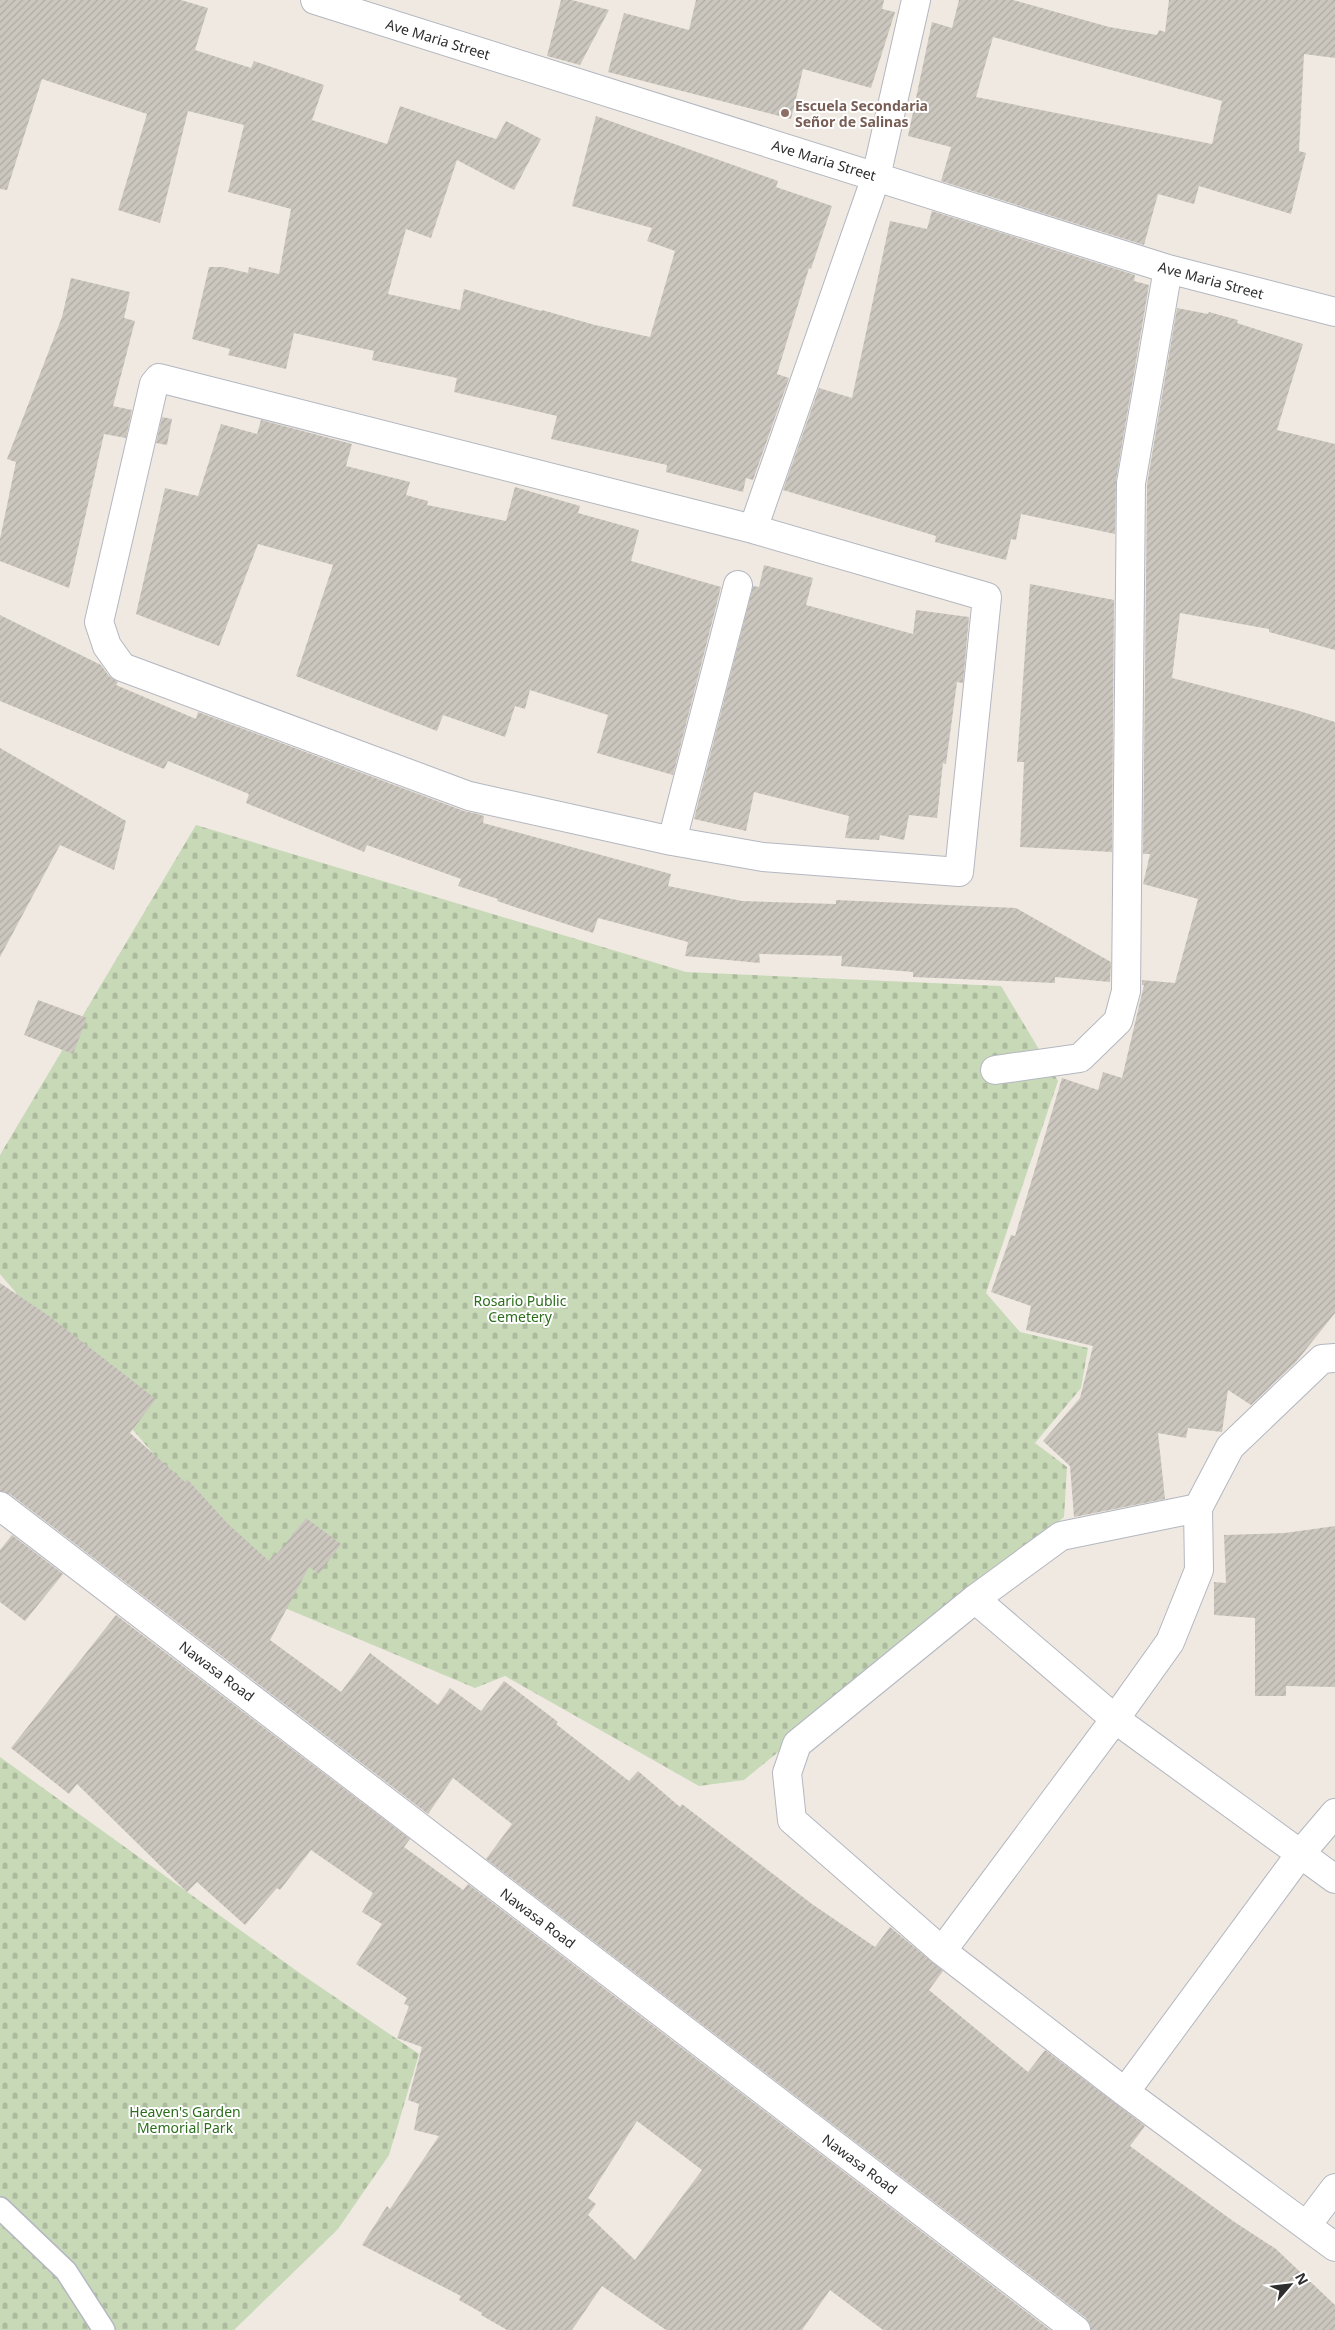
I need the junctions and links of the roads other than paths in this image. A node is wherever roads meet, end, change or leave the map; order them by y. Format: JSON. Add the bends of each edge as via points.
{"nodes":[{"id":1,"x":315,"y":0,"type":"edge"},
{"id":2,"x":916,"y":0,"type":"edge"},
{"id":3,"x":876,"y":177,"type":"junction"},
{"id":4,"x":1168,"y":269,"type":"junction"},
{"id":5,"x":1335,"y":312,"type":"edge"},
{"id":6,"x":753,"y":528,"type":"junction"},
{"id":7,"x":738,"y":584,"type":"dead end"},
{"id":8,"x":672,"y":841,"type":"junction"},
{"id":9,"x":995,"y":1070,"type":"dead end"},
{"id":10,"x":1335,"y":1358,"type":"edge"},
{"id":11,"x":0,"y":1506,"type":"edge"},
{"id":12,"x":1198,"y":1508,"type":"junction"},
{"id":13,"x":975,"y":1599,"type":"junction"},
{"id":14,"x":1115,"y":1719,"type":"junction"},
{"id":15,"x":1335,"y":1813,"type":"edge"},
{"id":16,"x":1301,"y":1853,"type":"junction"},
{"id":17,"x":1335,"y":1880,"type":"edge"},
{"id":18,"x":942,"y":1951,"type":"junction"},
{"id":19,"x":1125,"y":2092,"type":"junction"},
{"id":20,"x":1335,"y":2188,"type":"edge"},
{"id":21,"x":0,"y":2208,"type":"edge"},
{"id":22,"x":1307,"y":2225,"type":"junction"},
{"id":23,"x":1335,"y":2247,"type":"edge"},
{"id":24,"x":104,"y":2330,"type":"edge"},
{"id":25,"x":1076,"y":2330,"type":"edge"}],
"edges":[{"from":1,"to":3,"type":"street","name":"Ave Maria Street"},
{"from":2,"to":3,"type":"street"},
{"from":3,"to":4,"type":"street","name":"Ave Maria Street"},
{"from":3,"to":6,"type":"street"},
{"from":4,"to":5,"type":"street","name":"Ave Maria Street"},
{"from":4,"to":9,"type":"street","via":[[1131,483],[1126,991],[1118,1020],[1080,1058]]},
{"from":6,"to":8,"type":"street","via":[[987,597],[958,872],[763,857]]},
{"from":6,"to":8,"type":"street","via":[[167,378],[159,378],[154,384],[99,622],[107,646],[122,667],[469,796]]},
{"from":7,"to":8,"type":"street"},
{"from":10,"to":12,"type":"street","via":[[1322,1359],[1230,1448]]},
{"from":11,"to":25,"type":"street","name":"Nawasa Road"},
{"from":12,"to":13,"type":"street","via":[[1061,1536]]},
{"from":12,"to":14,"type":"street","via":[[1199,1570],[1170,1642]]},
{"from":13,"to":14,"type":"street"},
{"from":13,"to":18,"type":"street","via":[[797,1744],[787,1773],[792,1820]]},
{"from":14,"to":16,"type":"street"},
{"from":14,"to":18,"type":"street"},
{"from":15,"to":16,"type":"street"},
{"from":16,"to":17,"type":"street"},
{"from":16,"to":19,"type":"street"},
{"from":18,"to":19,"type":"street"},
{"from":19,"to":22,"type":"street"},
{"from":20,"to":22,"type":"street"},
{"from":21,"to":24,"type":"lane","via":[[66,2271]]},
{"from":22,"to":23,"type":"street"}]}
